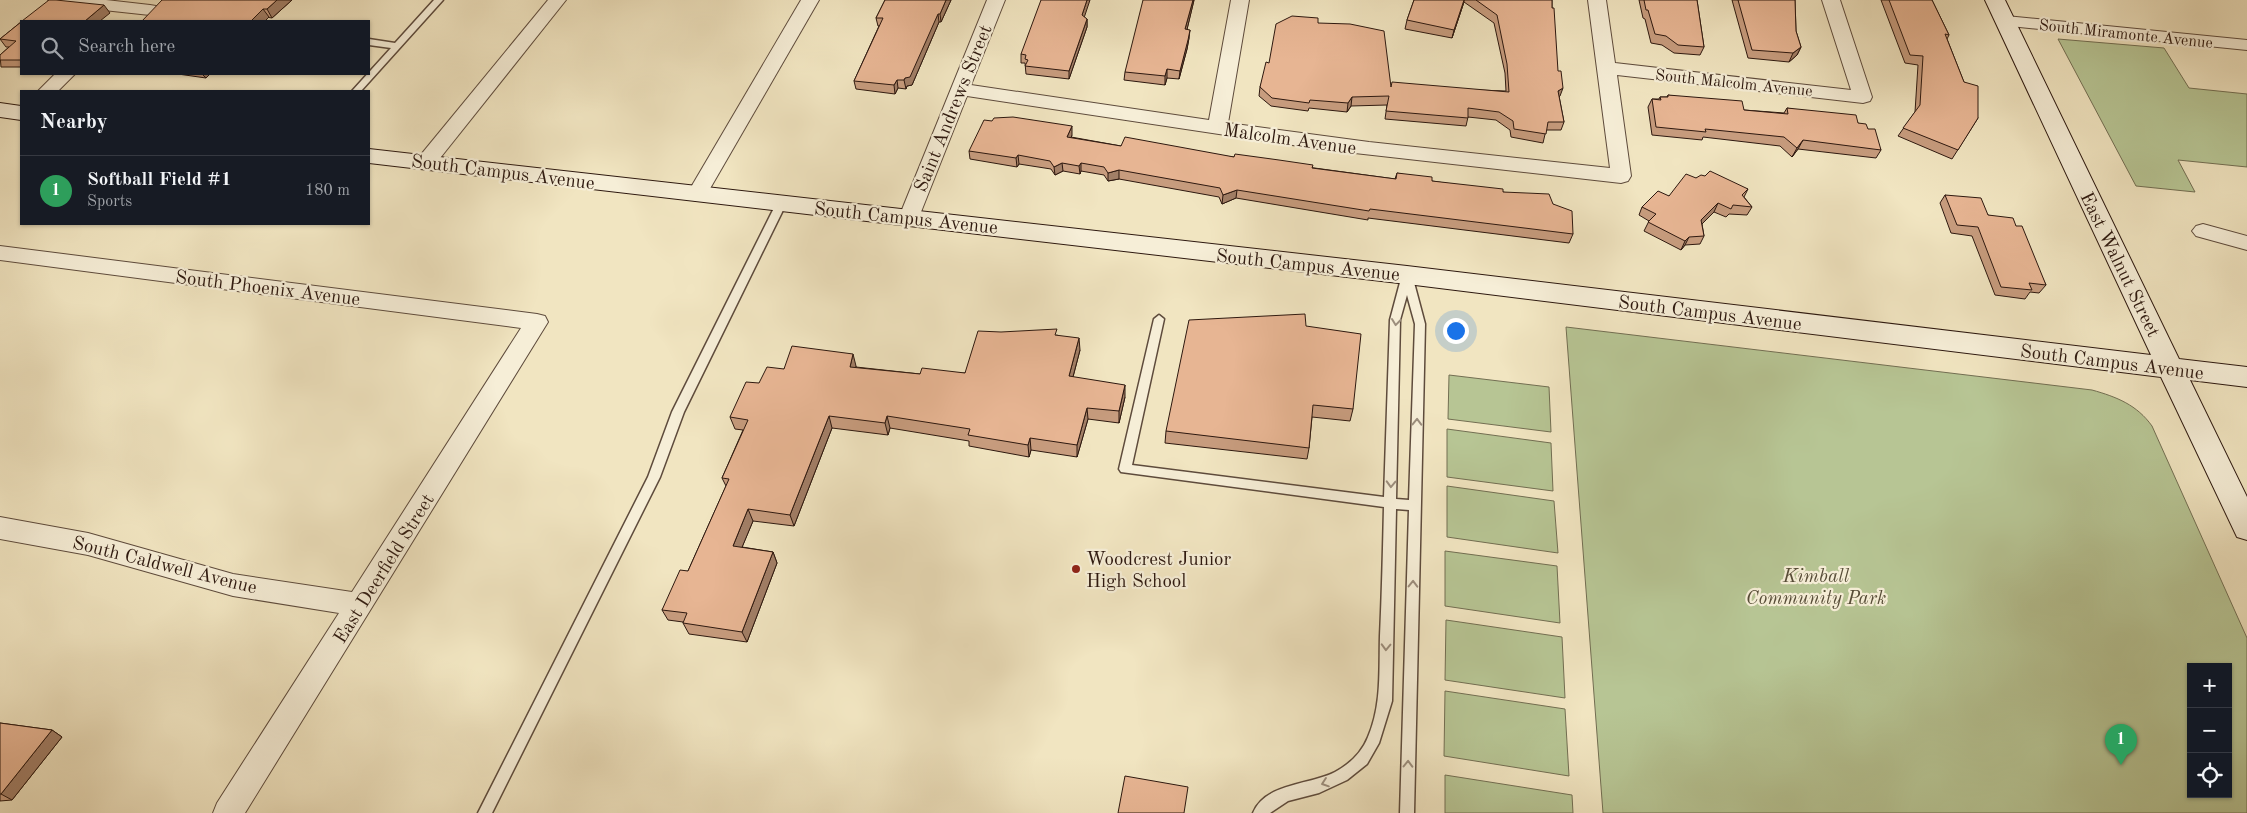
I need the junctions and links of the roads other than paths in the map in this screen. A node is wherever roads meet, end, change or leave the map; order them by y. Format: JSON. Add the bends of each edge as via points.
{"nodes":[{"id":1,"x":439,"y":0,"type":"edge"},
{"id":2,"x":557,"y":0,"type":"edge"},
{"id":3,"x":810,"y":0,"type":"edge"},
{"id":4,"x":996,"y":0,"type":"edge"},
{"id":5,"x":1240,"y":0,"type":"edge"},
{"id":6,"x":1597,"y":0,"type":"edge"},
{"id":7,"x":1831,"y":0,"type":"edge"},
{"id":8,"x":50,"y":2,"type":"edge"},
{"id":9,"x":150,"y":10,"type":"edge"},
{"id":10,"x":2000,"y":11,"type":"edge"},
{"id":11,"x":370,"y":42,"type":"edge"},
{"id":12,"x":2247,"y":45,"type":"edge"},
{"id":13,"x":397,"y":46,"type":"junction"},
{"id":14,"x":1606,"y":68,"type":"junction"},
{"id":15,"x":65,"y":75,"type":"edge"},
{"id":16,"x":960,"y":89,"type":"junction"},
{"id":17,"x":47,"y":90,"type":"edge"},
{"id":18,"x":357,"y":90,"type":"edge"},
{"id":19,"x":0,"y":110,"type":"edge"},
{"id":20,"x":20,"y":113,"type":"edge"},
{"id":21,"x":1217,"y":128,"type":"junction"},
{"id":22,"x":370,"y":156,"type":"edge"},
{"id":23,"x":426,"y":162,"type":"junction"},
{"id":24,"x":697,"y":194,"type":"junction"},
{"id":25,"x":781,"y":204,"type":"junction"},
{"id":26,"x":909,"y":217,"type":"junction"},
{"id":27,"x":2203,"y":231,"type":"dead end"},
{"id":28,"x":2247,"y":243,"type":"edge"},
{"id":29,"x":0,"y":253,"type":"edge"},
{"id":30,"x":1407,"y":274,"type":"junction"},
{"id":31,"x":1159,"y":320,"type":"dead end"},
{"id":32,"x":536,"y":322,"type":"joint"},
{"id":33,"x":2171,"y":368,"type":"junction"},
{"id":34,"x":2247,"y":377,"type":"edge"},
{"id":35,"x":1390,"y":503,"type":"junction"},
{"id":36,"x":1415,"y":506,"type":"junction"},
{"id":37,"x":0,"y":528,"type":"edge"},
{"id":38,"x":2247,"y":528,"type":"edge"},
{"id":39,"x":360,"y":605,"type":"junction"},
{"id":40,"x":228,"y":813,"type":"edge"},
{"id":41,"x":485,"y":813,"type":"edge"},
{"id":42,"x":1260,"y":813,"type":"edge"},
{"id":43,"x":1407,"y":813,"type":"edge"}],
"edges":[{"from":1,"to":13,"type":"lane"},
{"from":2,"to":23,"type":"street"},
{"from":3,"to":24,"type":"street"},
{"from":4,"to":16,"type":"street","name":"Saint Andrews Street"},
{"from":5,"to":21,"type":"street"},
{"from":6,"to":14,"type":"street"},
{"from":7,"to":14,"type":"street","name":"South Malcolm Avenue","via":[[1863,97]]},
{"from":8,"to":9,"type":"street"},
{"from":10,"to":12,"type":"street","name":"South Miramonte Avenue"},
{"from":10,"to":33,"type":"street","name":"East Walnut Street"},
{"from":11,"to":13,"type":"lane"},
{"from":13,"to":18,"type":"lane"},
{"from":14,"to":21,"type":"street","name":"Malcolm Avenue","via":[[1621,176],[1358,148]]},
{"from":15,"to":17,"type":"street"},
{"from":16,"to":21,"type":"street","name":"Malcolm Avenue","via":[[1040,98]]},
{"from":16,"to":26,"type":"street","name":"Saint Andrews Street"},
{"from":19,"to":20,"type":"street"},
{"from":22,"to":23,"type":"street","name":"South Campus Avenue"},
{"from":23,"to":24,"type":"street","name":"South Campus Avenue"},
{"from":24,"to":25,"type":"street","name":"South Campus Avenue"},
{"from":25,"to":26,"type":"street","name":"South Campus Avenue"},
{"from":25,"to":41,"type":"lane","via":[[678,412],[654,477]]},
{"from":26,"to":30,"type":"street","name":"South Campus Avenue"},
{"from":27,"to":28,"type":"street"},
{"from":29,"to":32,"type":"street","name":"South Phoenix Avenue"},
{"from":30,"to":33,"type":"street","name":"South Campus Avenue"},
{"from":30,"to":35,"type":"lane","one_way":true,"via":[[1396,320]]},
{"from":36,"to":30,"type":"lane","one_way":true,"via":[[1420,324]]},
{"from":31,"to":35,"type":"lane","via":[[1124,469]]},
{"from":32,"to":39,"type":"street","name":"East Deerfield Street"},
{"from":33,"to":34,"type":"street","name":"South Campus Avenue"},
{"from":33,"to":38,"type":"street","name":"East Walnut Street"},
{"from":35,"to":36,"type":"lane"},
{"from":35,"to":42,"type":"lane","one_way":true,"via":[[1385,701],[1377,737],[1360,762],[1329,782],[1289,792],[1272,800]]},
{"from":43,"to":36,"type":"lane","one_way":true},
{"from":37,"to":39,"type":"street","name":"South Caldwell Avenue","via":[[88,544],[232,584]]},
{"from":39,"to":40,"type":"street","name":"East Deerfield Street"}]}
